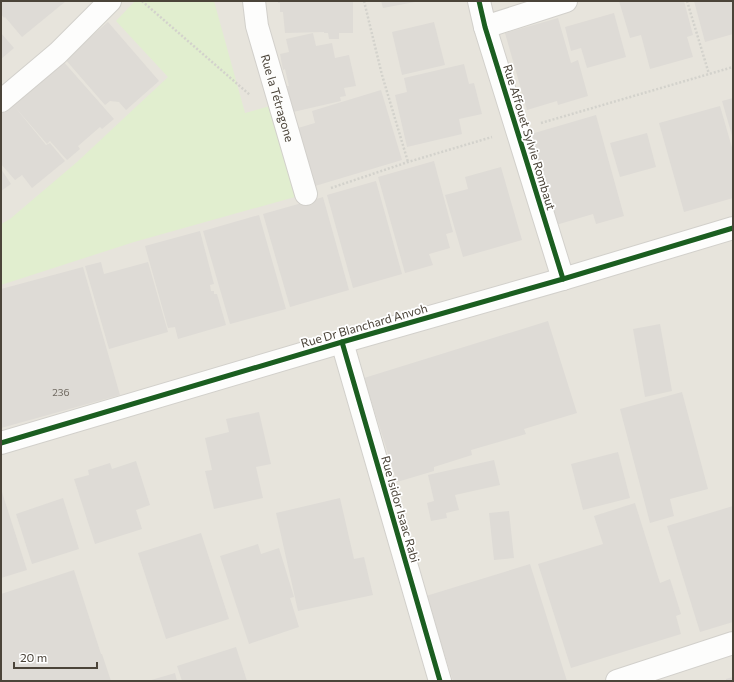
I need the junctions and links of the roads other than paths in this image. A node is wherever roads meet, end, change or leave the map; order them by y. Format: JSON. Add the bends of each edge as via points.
{"nodes":[{"id":1,"x":110,"y":1,"type":"edge"},
{"id":2,"x":254,"y":1,"type":"edge"},
{"id":3,"x":479,"y":1,"type":"edge"},
{"id":4,"x":566,"y":1,"type":"edge"},
{"id":5,"x":485,"y":27,"type":"junction"},
{"id":6,"x":1,"y":101,"type":"edge"},
{"id":7,"x":306,"y":194,"type":"dead end"},
{"id":8,"x":733,"y":228,"type":"edge"},
{"id":9,"x":563,"y":278,"type":"junction"},
{"id":10,"x":342,"y":342,"type":"junction"},
{"id":11,"x":1,"y":443,"type":"edge"},
{"id":12,"x":733,"y":643,"type":"edge"},
{"id":13,"x":440,"y":681,"type":"edge"},
{"id":14,"x":617,"y":681,"type":"edge"}],
"edges":[{"from":1,"to":6,"type":"street","via":[[58,53]]},
{"from":2,"to":7,"type":"street","name":"Rue la Tétragone","via":[[257,26]]},
{"from":3,"to":5,"type":"street","name":"Rue Affouet Sylvie Rombaut"},
{"from":4,"to":5,"type":"street"},
{"from":5,"to":9,"type":"street","name":"Rue Affouet Sylvie Rombaut"},
{"from":8,"to":9,"type":"street","name":"Rue Dr Blanchard Anvoh"},
{"from":9,"to":10,"type":"street","name":"Rue Dr Blanchard Anvoh"},
{"from":10,"to":11,"type":"street","name":"Rue Dr Blanchard Anvoh"},
{"from":10,"to":13,"type":"street","name":"Rue Isidor Isaac Rabi"},
{"from":12,"to":14,"type":"street"}]}
